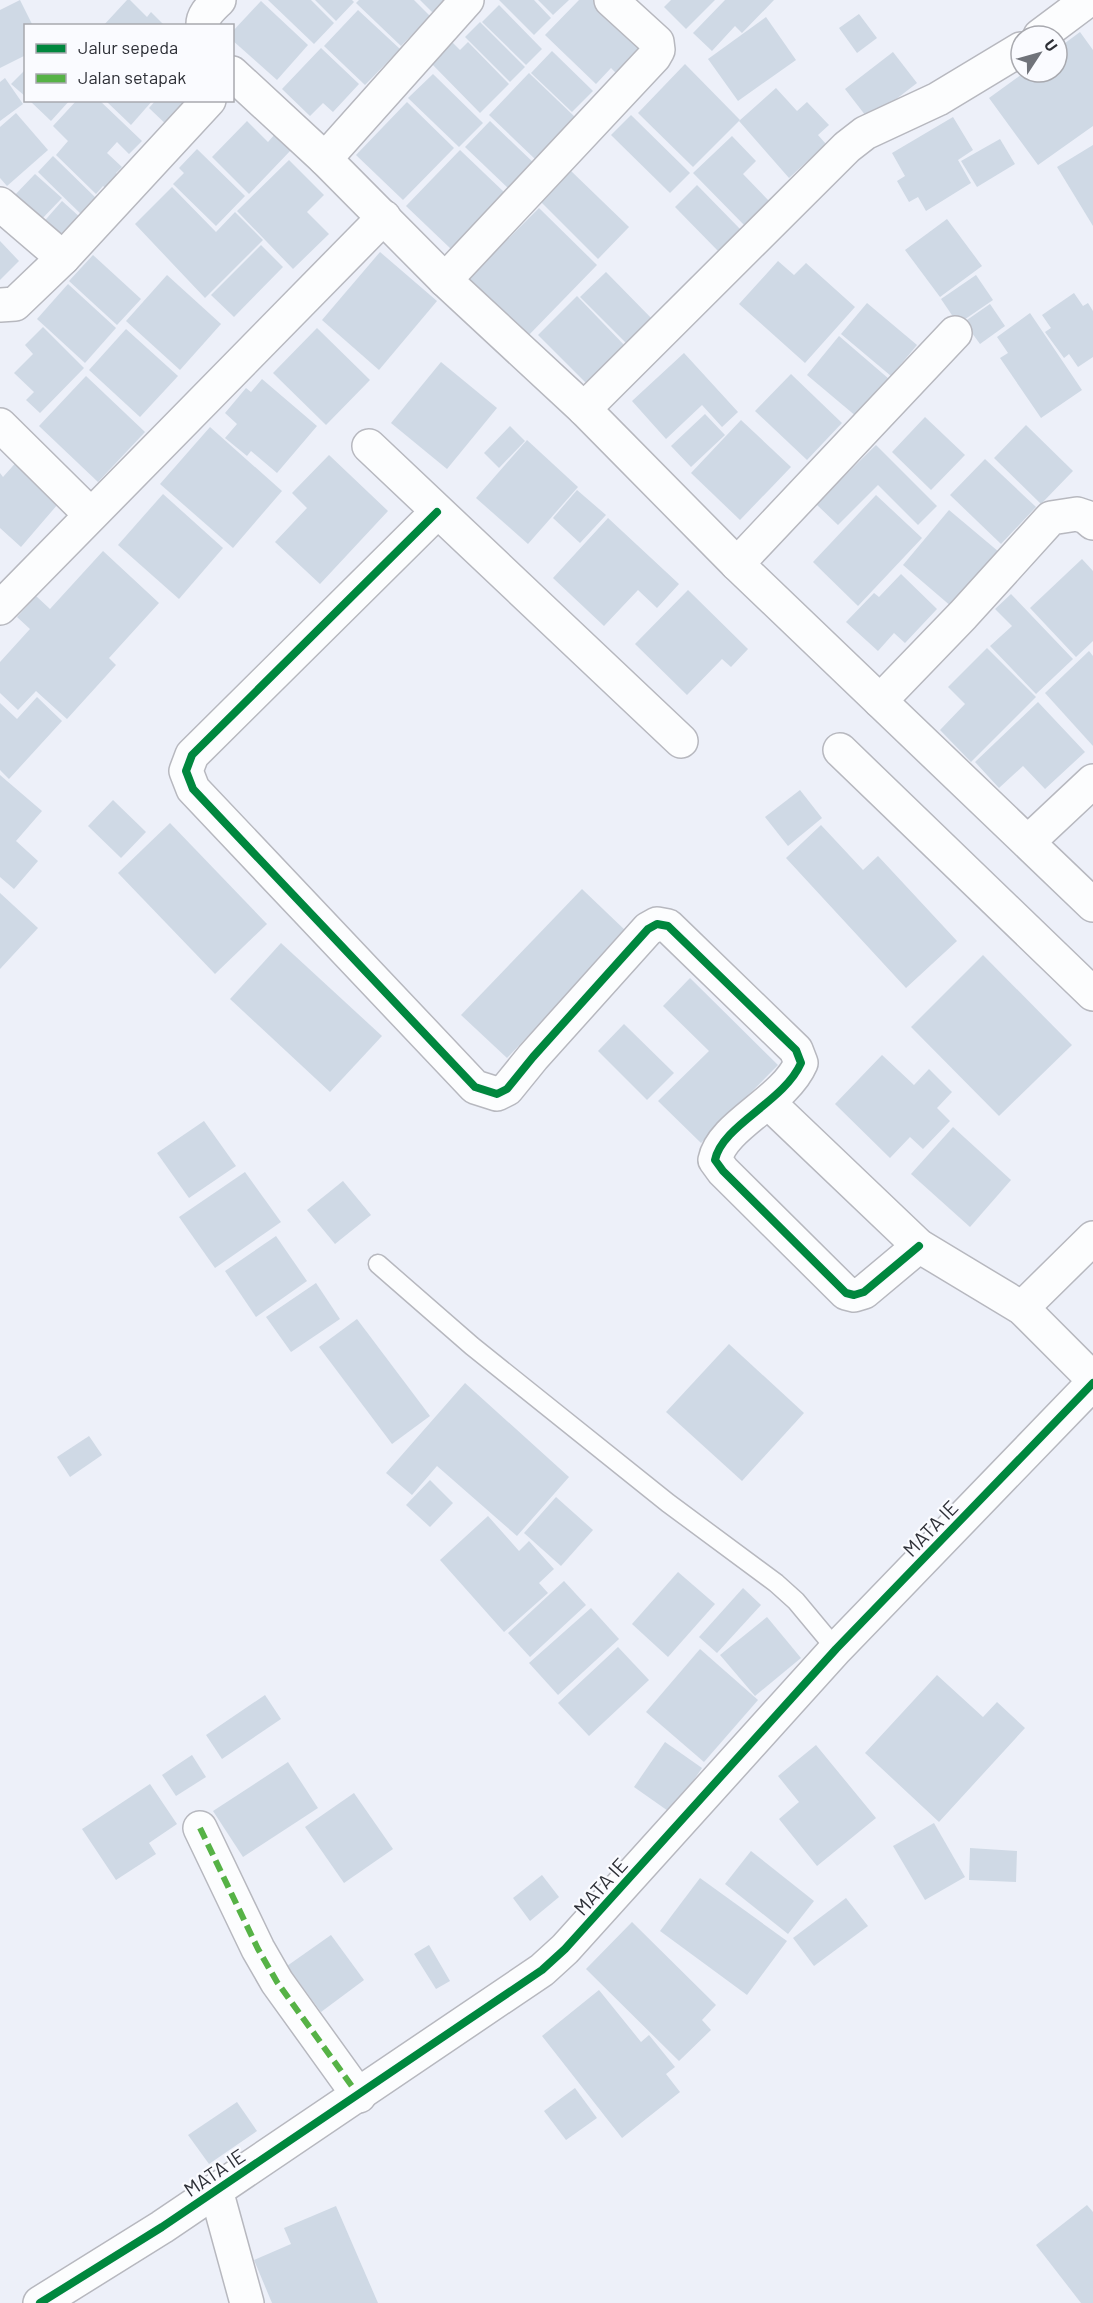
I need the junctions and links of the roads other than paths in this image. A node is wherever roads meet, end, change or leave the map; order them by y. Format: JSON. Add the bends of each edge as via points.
{"nodes":[{"id":1,"x":219,"y":0,"type":"edge"},
{"id":2,"x":467,"y":0,"type":"edge"},
{"id":3,"x":611,"y":0,"type":"edge"},
{"id":4,"x":1088,"y":0,"type":"edge"},
{"id":5,"x":203,"y":24,"type":"edge"},
{"id":6,"x":1056,"y":24,"type":"edge"},
{"id":7,"x":1009,"y":56,"type":"edge"},
{"id":8,"x":234,"y":75,"type":"edge"},
{"id":9,"x":207,"y":102,"type":"edge"},
{"id":10,"x":325,"y":159,"type":"junction"},
{"id":11,"x":0,"y":204,"type":"edge"},
{"id":12,"x":384,"y":217,"type":"junction"},
{"id":13,"x":63,"y":258,"type":"junction"},
{"id":14,"x":445,"y":280,"type":"junction"},
{"id":15,"x":0,"y":305,"type":"edge"},
{"id":16,"x":955,"y":333,"type":"dead end"},
{"id":17,"x":584,"y":409,"type":"junction"},
{"id":18,"x":0,"y":425,"type":"edge"},
{"id":19,"x":369,"y":446,"type":"dead end"},
{"id":20,"x":437,"y":512,"type":"junction"},
{"id":21,"x":90,"y":514,"type":"junction"},
{"id":22,"x":1093,"y":523,"type":"edge"},
{"id":23,"x":737,"y":564,"type":"junction"},
{"id":24,"x":0,"y":608,"type":"edge"},
{"id":25,"x":880,"y":701,"type":"junction"},
{"id":26,"x":681,"y":741,"type":"dead end"},
{"id":27,"x":840,"y":750,"type":"dead end"},
{"id":28,"x":1093,"y":781,"type":"edge"},
{"id":29,"x":1028,"y":842,"type":"junction"},
{"id":30,"x":1093,"y":904,"type":"edge"},
{"id":31,"x":1093,"y":994,"type":"edge"},
{"id":32,"x":769,"y":1103,"type":"junction"},
{"id":33,"x":1093,"y":1238,"type":"edge"},
{"id":34,"x":919,"y":1246,"type":"junction"},
{"id":35,"x":378,"y":1264,"type":"dead end"},
{"id":36,"x":1022,"y":1308,"type":"junction"},
{"id":37,"x":1093,"y":1381,"type":"edge"},
{"id":38,"x":836,"y":1649,"type":"junction"},
{"id":39,"x":200,"y":1828,"type":"dead end"},
{"id":40,"x":358,"y":2096,"type":"junction"},
{"id":41,"x":206,"y":2197,"type":"junction"},
{"id":42,"x":40,"y":2303,"type":"edge"},
{"id":43,"x":247,"y":2303,"type":"edge"}],
"edges":[{"from":1,"to":5,"type":"street"},
{"from":2,"to":10,"type":"street"},
{"from":3,"to":14,"type":"street","via":[[657,42],[654,57]]},
{"from":4,"to":6,"type":"street"},
{"from":7,"to":17,"type":"street","via":[[847,147]]},
{"from":8,"to":10,"type":"street"},
{"from":9,"to":13,"type":"street"},
{"from":10,"to":12,"type":"street"},
{"from":11,"to":13,"type":"street"},
{"from":12,"to":14,"type":"street"},
{"from":12,"to":21,"type":"street"},
{"from":13,"to":15,"type":"street","via":[[15,304]]},
{"from":14,"to":17,"type":"street"},
{"from":16,"to":23,"type":"street"},
{"from":17,"to":23,"type":"street"},
{"from":18,"to":21,"type":"street"},
{"from":19,"to":20,"type":"street"},
{"from":20,"to":26,"type":"street"},
{"from":20,"to":32,"type":"street","via":[[192,755],[186,771],[193,789],[475,1087],[497,1094],[507,1089],[648,929],[657,924],[668,926],[796,1050],[801,1063],[797,1071]]},
{"from":21,"to":24,"type":"street"},
{"from":22,"to":25,"type":"street","via":[[1077,514],[1051,519]]},
{"from":23,"to":25,"type":"street"},
{"from":25,"to":29,"type":"street"},
{"from":27,"to":31,"type":"street"},
{"from":28,"to":29,"type":"street"},
{"from":29,"to":30,"type":"street"},
{"from":32,"to":34,"type":"street"},
{"from":32,"to":34,"type":"street","via":[[726,1137],[715,1160],[846,1293],[864,1292]]},
{"from":33,"to":36,"type":"street"},
{"from":34,"to":36,"type":"street"},
{"from":35,"to":38,"type":"lane","via":[[472,1346],[776,1583]]},
{"from":36,"to":37,"type":"street"},
{"from":37,"to":38,"type":"street","name":"MATA IE"},
{"from":38,"to":40,"type":"street","name":"MATA IE","via":[[565,1949],[542,1970]]},
{"from":39,"to":40,"type":"street","via":[[277,1982]]},
{"from":40,"to":41,"type":"street","name":"MATA IE"},
{"from":41,"to":42,"type":"street","name":"MATA IE"},
{"from":41,"to":43,"type":"street"}]}
